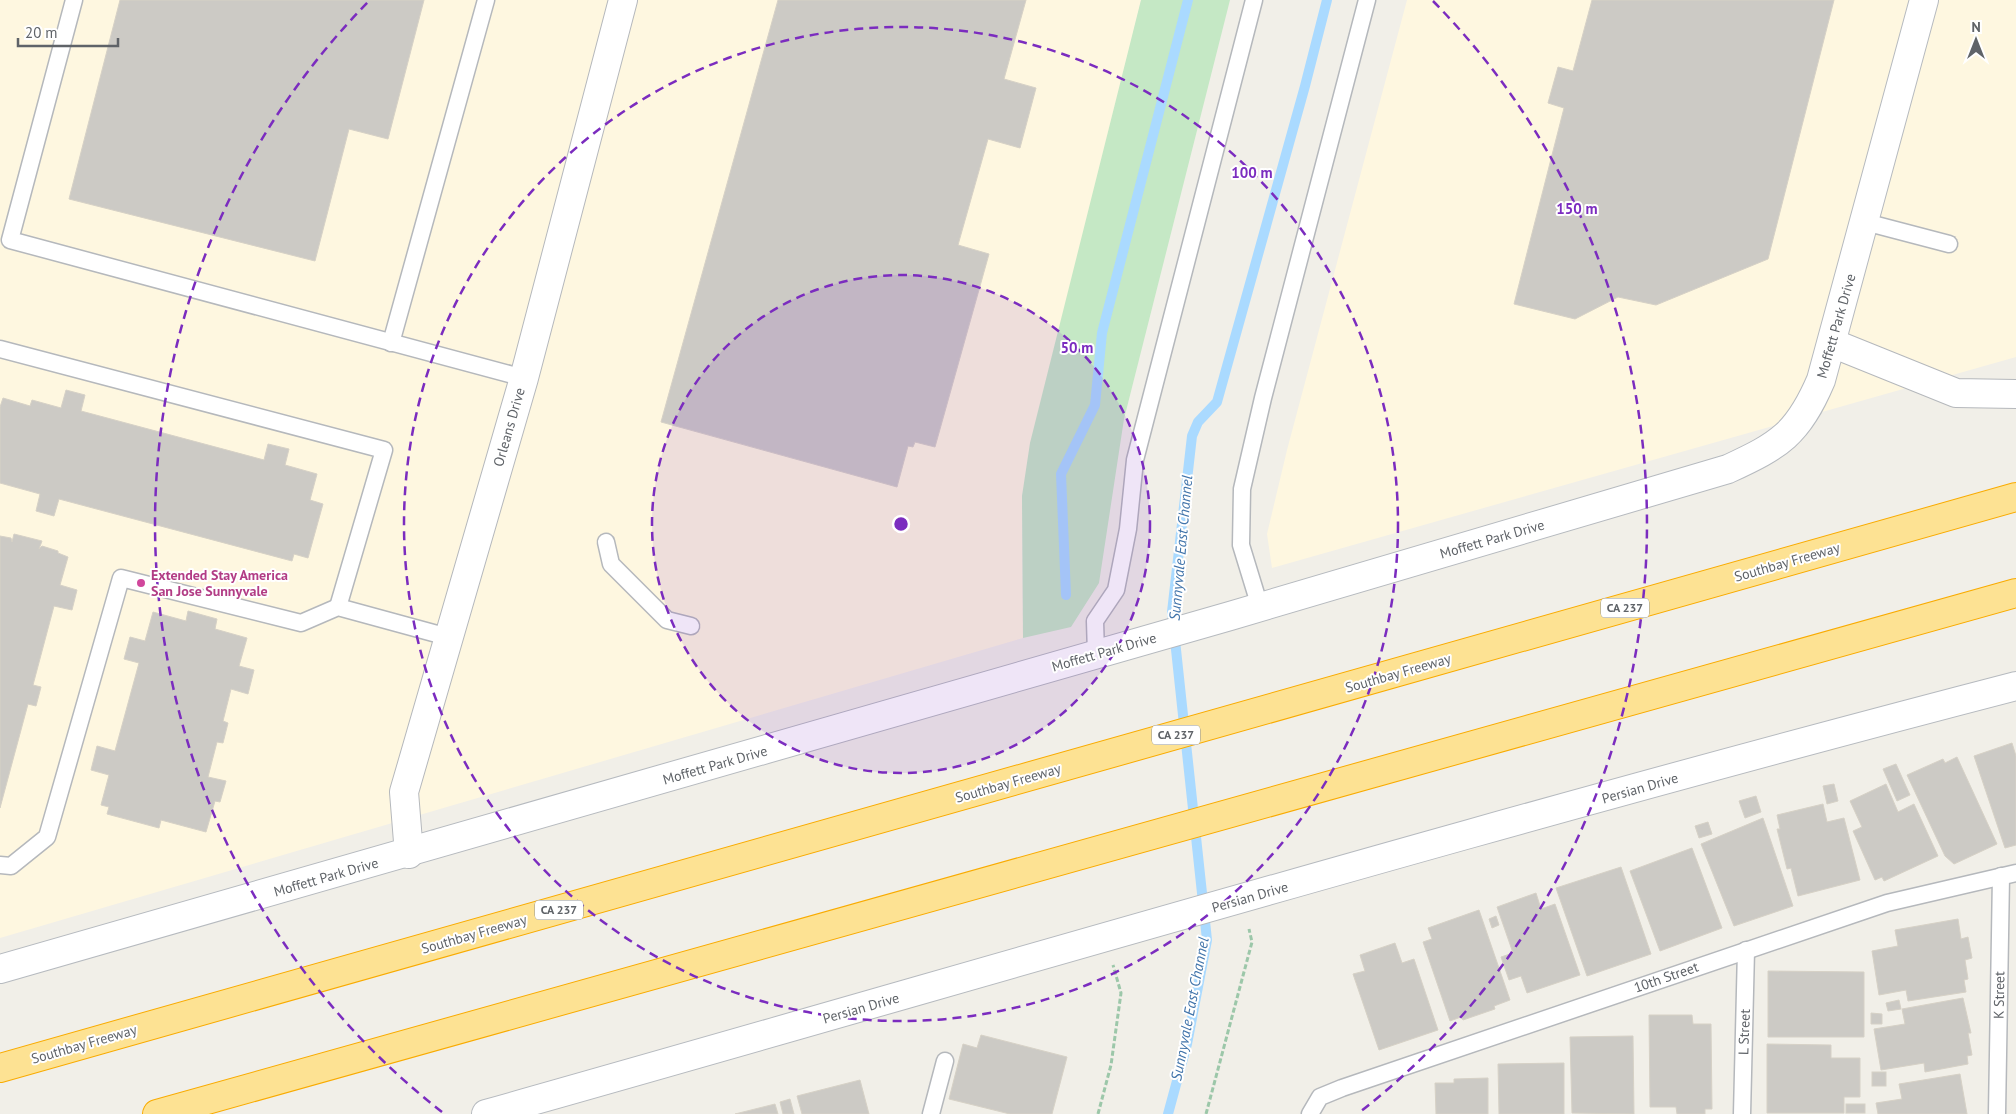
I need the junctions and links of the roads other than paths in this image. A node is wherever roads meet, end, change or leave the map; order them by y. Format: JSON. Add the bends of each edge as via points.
{"nodes":[{"id":1,"x":74,"y":0,"type":"edge"},
{"id":2,"x":486,"y":0,"type":"edge"},
{"id":3,"x":623,"y":0,"type":"edge"},
{"id":4,"x":1254,"y":0,"type":"edge"},
{"id":5,"x":1367,"y":0,"type":"edge"},
{"id":6,"x":1924,"y":0,"type":"edge"},
{"id":7,"x":1865,"y":222,"type":"junction"},
{"id":8,"x":1949,"y":244,"type":"dead end"},
{"id":9,"x":391,"y":343,"type":"junction"},
{"id":10,"x":1832,"y":343,"type":"junction"},
{"id":11,"x":0,"y":349,"type":"edge"},
{"id":12,"x":524,"y":378,"type":"junction"},
{"id":13,"x":2016,"y":394,"type":"edge"},
{"id":14,"x":2016,"y":497,"type":"edge"},
{"id":15,"x":606,"y":542,"type":"dead end"},
{"id":16,"x":2016,"y":593,"type":"edge"},
{"id":17,"x":338,"y":608,"type":"junction"},
{"id":18,"x":1260,"y":608,"type":"junction"},
{"id":19,"x":691,"y":626,"type":"dead end"},
{"id":20,"x":448,"y":637,"type":"junction"},
{"id":21,"x":1104,"y":652,"type":"junction"},
{"id":22,"x":2016,"y":686,"type":"edge"},
{"id":23,"x":409,"y":854,"type":"junction"},
{"id":24,"x":0,"y":866,"type":"edge"},
{"id":25,"x":2008,"y":874,"type":"edge"},
{"id":26,"x":1746,"y":950,"type":"junction"},
{"id":27,"x":0,"y":969,"type":"edge"},
{"id":28,"x":945,"y":1061,"type":"dead end"},
{"id":29,"x":0,"y":1068,"type":"edge"},
{"id":30,"x":157,"y":1114,"type":"edge"},
{"id":31,"x":486,"y":1114,"type":"edge"},
{"id":32,"x":931,"y":1114,"type":"edge"},
{"id":33,"x":1310,"y":1114,"type":"edge"},
{"id":34,"x":1742,"y":1114,"type":"edge"},
{"id":35,"x":1997,"y":1114,"type":"edge"}],
"edges":[{"from":1,"to":9,"type":"lane","via":[[10,240]]},
{"from":2,"to":9,"type":"lane"},
{"from":3,"to":12,"type":"street","name":"Orleans Drive"},
{"from":4,"to":21,"type":"lane","via":[[1135,460],[1128,529],[1116,590],[1096,621]]},
{"from":5,"to":18,"type":"lane","via":[[1242,489],[1241,545]]},
{"from":6,"to":7,"type":"street","name":"Moffett Park Drive"},
{"from":7,"to":8,"type":"lane"},
{"from":7,"to":10,"type":"street","name":"Moffett Park Drive"},
{"from":9,"to":12,"type":"lane"},
{"from":10,"to":13,"type":"street","via":[[1956,393]]},
{"from":10,"to":18,"type":"street","name":"Moffett Park Drive","via":[[1811,403],[1790,433],[1763,453],[1728,469]]},
{"from":11,"to":17,"type":"lane","via":[[384,450]]},
{"from":12,"to":20,"type":"street","name":"Orleans Drive"},
{"from":14,"to":29,"type":"highway","name":"Southbay Freeway","number":"CA 237"},
{"from":15,"to":19,"type":"lane","via":[[611,564],[667,620]]},
{"from":16,"to":30,"type":"highway"},
{"from":17,"to":20,"type":"lane"},
{"from":17,"to":24,"type":"lane","via":[[300,624],[121,578],[47,837],[11,866]]},
{"from":18,"to":21,"type":"street","name":"Moffett Park Drive"},
{"from":20,"to":23,"type":"street","name":"Orleans Drive","via":[[404,792]]},
{"from":21,"to":23,"type":"street","name":"Moffett Park Drive"},
{"from":22,"to":31,"type":"street","name":"Persian Drive","via":[[1117,933]]},
{"from":23,"to":27,"type":"street","name":"Moffett Park Drive"},
{"from":25,"to":26,"type":"lane","name":"10th Street","via":[[1887,903]]},
{"from":25,"to":35,"type":"lane","name":"K Street"},
{"from":26,"to":33,"type":"lane","name":"10th Street","via":[[1351,1085],[1320,1098]]},
{"from":26,"to":34,"type":"lane","name":"L Street"},
{"from":28,"to":32,"type":"lane"}]}
